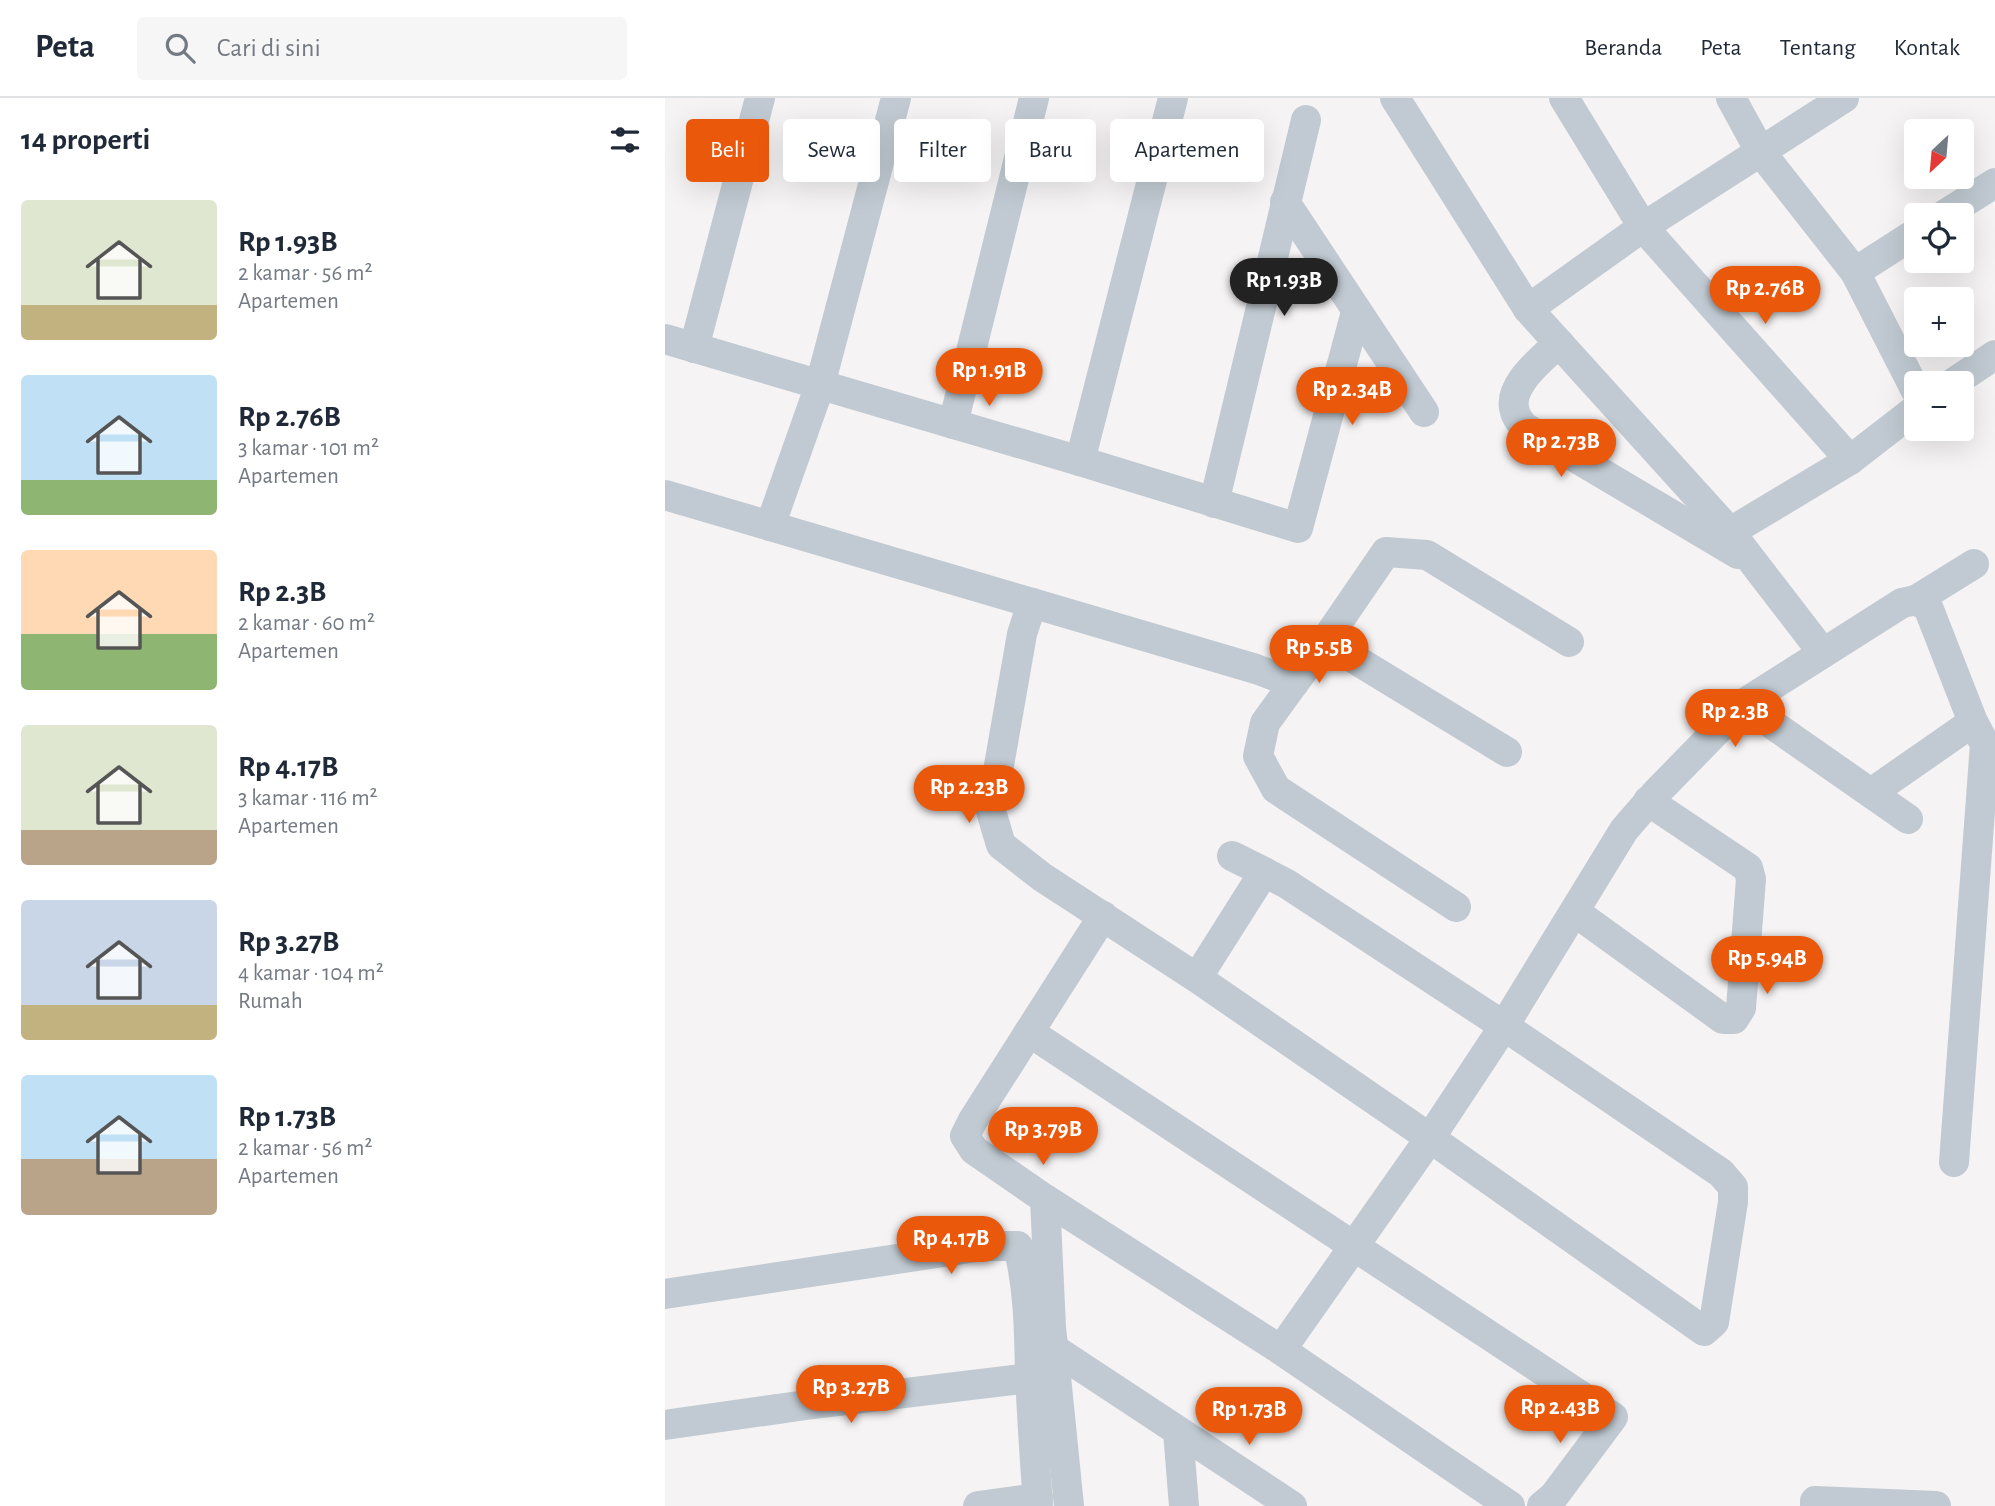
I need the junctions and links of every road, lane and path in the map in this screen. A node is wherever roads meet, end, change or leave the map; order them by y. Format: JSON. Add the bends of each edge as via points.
{"nodes":[{"id":1,"x":760,"y":98,"type":"edge"},
{"id":2,"x":896,"y":98,"type":"edge"},
{"id":3,"x":1034,"y":98,"type":"edge"},
{"id":4,"x":1173,"y":98,"type":"edge"},
{"id":5,"x":1395,"y":98,"type":"edge"},
{"id":6,"x":1564,"y":98,"type":"edge"},
{"id":7,"x":1731,"y":98,"type":"edge"},
{"id":8,"x":1844,"y":98,"type":"edge"},
{"id":9,"x":1306,"y":120,"type":"dead end"},
{"id":10,"x":1761,"y":151,"type":"junction"},
{"id":11,"x":1995,"y":183,"type":"edge"},
{"id":12,"x":1286,"y":202,"type":"junction"},
{"id":13,"x":1963,"y":203,"type":"edge"},
{"id":14,"x":1643,"y":227,"type":"junction"},
{"id":15,"x":1904,"y":241,"type":"edge"},
{"id":16,"x":1855,"y":272,"type":"junction"},
{"id":17,"x":1528,"y":309,"type":"junction"},
{"id":18,"x":1356,"y":312,"type":"junction"},
{"id":19,"x":665,"y":339,"type":"edge"},
{"id":20,"x":1559,"y":343,"type":"junction"},
{"id":21,"x":694,"y":348,"type":"junction"},
{"id":22,"x":1995,"y":355,"type":"edge"},
{"id":23,"x":1906,"y":371,"type":"edge"},
{"id":24,"x":1972,"y":371,"type":"edge"},
{"id":25,"x":820,"y":385,"type":"junction"},
{"id":26,"x":1424,"y":412,"type":"dead end"},
{"id":27,"x":1904,"y":418,"type":"edge"},
{"id":28,"x":953,"y":424,"type":"junction"},
{"id":29,"x":1850,"y":460,"type":"junction"},
{"id":30,"x":1080,"y":461,"type":"junction"},
{"id":31,"x":665,"y":495,"type":"edge"},
{"id":32,"x":1214,"y":503,"type":"junction"},
{"id":33,"x":770,"y":526,"type":"junction"},
{"id":34,"x":1730,"y":533,"type":"junction"},
{"id":35,"x":1754,"y":564,"type":"junction"},
{"id":36,"x":1974,"y":564,"type":"dead end"},
{"id":37,"x":1916,"y":600,"type":"junction"},
{"id":38,"x":1032,"y":603,"type":"junction"},
{"id":39,"x":1325,"y":640,"type":"junction"},
{"id":40,"x":1569,"y":642,"type":"dead end"},
{"id":41,"x":1823,"y":653,"type":"junction"},
{"id":42,"x":1294,"y":683,"type":"junction"},
{"id":43,"x":1742,"y":704,"type":"junction"},
{"id":44,"x":1973,"y":722,"type":"junction"},
{"id":45,"x":1507,"y":752,"type":"dead end"},
{"id":46,"x":1871,"y":793,"type":"junction"},
{"id":47,"x":1648,"y":801,"type":"junction"},
{"id":48,"x":1908,"y":819,"type":"dead end"},
{"id":49,"x":1232,"y":856,"type":"dead end"},
{"id":50,"x":1264,"y":872,"type":"junction"},
{"id":51,"x":1457,"y":907,"type":"dead end"},
{"id":52,"x":1575,"y":912,"type":"junction"},
{"id":53,"x":1103,"y":916,"type":"junction"},
{"id":54,"x":1197,"y":978,"type":"junction"},
{"id":55,"x":1504,"y":1026,"type":"junction"},
{"id":56,"x":1029,"y":1032,"type":"junction"},
{"id":57,"x":1430,"y":1138,"type":"junction"},
{"id":58,"x":1954,"y":1162,"type":"dead end"},
{"id":59,"x":1045,"y":1199,"type":"junction"},
{"id":60,"x":1355,"y":1247,"type":"junction"},
{"id":61,"x":665,"y":1294,"type":"edge"},
{"id":62,"x":1053,"y":1349,"type":"junction"},
{"id":63,"x":1281,"y":1350,"type":"junction"},
{"id":64,"x":1030,"y":1378,"type":"junction"},
{"id":65,"x":665,"y":1425,"type":"edge"},
{"id":66,"x":1178,"y":1431,"type":"junction"},
{"id":67,"x":1038,"y":1502,"type":"edge"},
{"id":68,"x":1495,"y":1502,"type":"edge"},
{"id":69,"x":978,"y":1506,"type":"edge"},
{"id":70,"x":1069,"y":1506,"type":"edge"},
{"id":71,"x":1184,"y":1506,"type":"edge"},
{"id":72,"x":1292,"y":1506,"type":"edge"},
{"id":73,"x":1542,"y":1506,"type":"edge"},
{"id":74,"x":1815,"y":1506,"type":"edge"},
{"id":75,"x":1936,"y":1506,"type":"edge"}],
"edges":[{"from":1,"to":21,"type":"street"},
{"from":2,"to":25,"type":"street"},
{"from":3,"to":28,"type":"street"},
{"from":4,"to":30,"type":"street"},
{"from":5,"to":17,"type":"street"},
{"from":6,"to":14,"type":"street"},
{"from":7,"to":10,"type":"street"},
{"from":8,"to":10,"type":"street"},
{"from":9,"to":12,"type":"street"},
{"from":10,"to":14,"type":"street"},
{"from":10,"to":16,"type":"street"},
{"from":11,"to":13,"type":"street"},
{"from":12,"to":18,"type":"street"},
{"from":12,"to":32,"type":"street"},
{"from":14,"to":17,"type":"street"},
{"from":14,"to":29,"type":"street"},
{"from":15,"to":16,"type":"street"},
{"from":16,"to":23,"type":"street"},
{"from":17,"to":20,"type":"street"},
{"from":18,"to":26,"type":"street"},
{"from":18,"to":32,"type":"street","via":[[1298,528]]},
{"from":19,"to":21,"type":"street"},
{"from":20,"to":34,"type":"street"},
{"from":20,"to":35,"type":"street","via":[[1524,375],[1515,396],[1514,411],[1524,427]]},
{"from":21,"to":25,"type":"street"},
{"from":22,"to":24,"type":"street"},
{"from":25,"to":28,"type":"street"},
{"from":25,"to":33,"type":"street"},
{"from":27,"to":29,"type":"street"},
{"from":28,"to":30,"type":"street"},
{"from":29,"to":34,"type":"street"},
{"from":30,"to":32,"type":"street"},
{"from":31,"to":33,"type":"street"},
{"from":33,"to":38,"type":"street"},
{"from":34,"to":35,"type":"street"},
{"from":35,"to":41,"type":"street"},
{"from":36,"to":37,"type":"street"},
{"from":37,"to":41,"type":"street","via":[[1902,603]]},
{"from":37,"to":44,"type":"street","via":[[1928,607]]},
{"from":38,"to":42,"type":"street"},
{"from":38,"to":53,"type":"street","via":[[1022,634],[991,811],[1001,845]]},
{"from":39,"to":40,"type":"street","via":[[1386,552],[1427,555]]},
{"from":39,"to":42,"type":"street"},
{"from":39,"to":45,"type":"street"},
{"from":41,"to":43,"type":"street"},
{"from":42,"to":51,"type":"street","via":[[1265,723],[1258,756],[1276,789]]},
{"from":43,"to":46,"type":"street"},
{"from":43,"to":47,"type":"street"},
{"from":44,"to":46,"type":"street"},
{"from":44,"to":58,"type":"street","via":[[1985,744]]},
{"from":46,"to":48,"type":"street"},
{"from":47,"to":52,"type":"street","via":[[1624,830]]},
{"from":47,"to":52,"type":"street","via":[[1748,868],[1751,879],[1741,1008],[1734,1019],[1723,1019]]},
{"from":49,"to":50,"type":"street"},
{"from":50,"to":54,"type":"street"},
{"from":50,"to":55,"type":"street"},
{"from":52,"to":55,"type":"street"},
{"from":53,"to":54,"type":"street"},
{"from":53,"to":56,"type":"street"},
{"from":54,"to":57,"type":"street"},
{"from":55,"to":57,"type":"street"},
{"from":55,"to":57,"type":"street","via":[[1721,1173],[1733,1187],[1714,1322],[1704,1331]]},
{"from":56,"to":59,"type":"street","via":[[965,1136],[974,1150]]},
{"from":56,"to":60,"type":"street"},
{"from":57,"to":60,"type":"street"},
{"from":59,"to":62,"type":"street"},
{"from":59,"to":63,"type":"street"},
{"from":60,"to":63,"type":"street"},
{"from":60,"to":73,"type":"street","via":[[1613,1417]]},
{"from":61,"to":64,"type":"street","via":[[983,1246],[1018,1245],[1029,1304]]},
{"from":62,"to":66,"type":"street"},
{"from":62,"to":70,"type":"street"},
{"from":63,"to":68,"type":"street"},
{"from":64,"to":65,"type":"street"},
{"from":64,"to":67,"type":"street"},
{"from":66,"to":71,"type":"street"},
{"from":66,"to":72,"type":"street"},
{"from":67,"to":69,"type":"street"},
{"from":74,"to":75,"type":"street","via":[[1815,1501]]}]}
